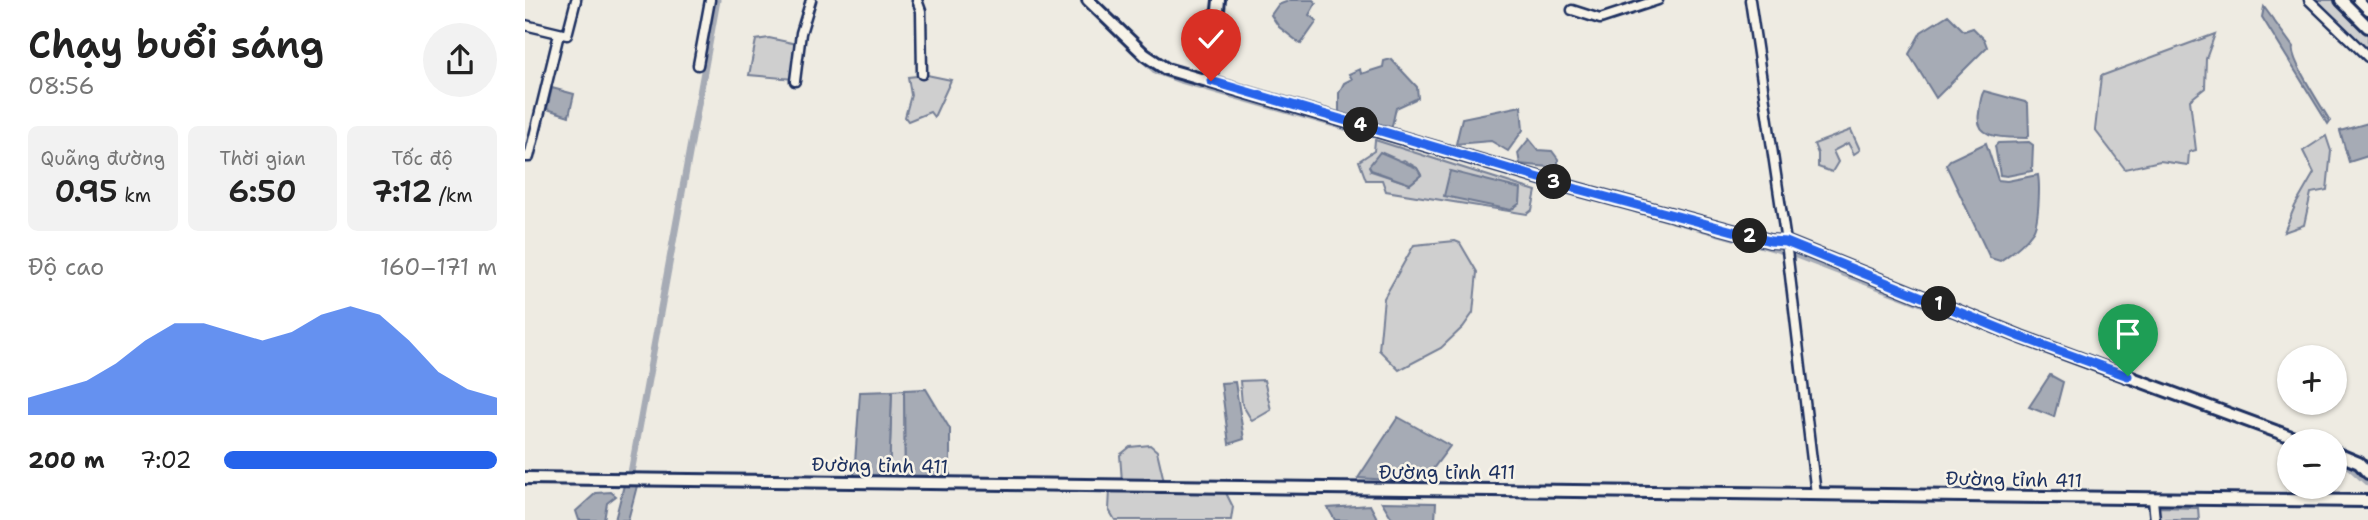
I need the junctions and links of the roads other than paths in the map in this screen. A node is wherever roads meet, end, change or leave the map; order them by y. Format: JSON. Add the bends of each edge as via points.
{"nodes":[{"id":1,"x":576,"y":0,"type":"edge"},
{"id":2,"x":710,"y":0,"type":"edge"},
{"id":3,"x":811,"y":0,"type":"edge"},
{"id":4,"x":917,"y":0,"type":"edge"},
{"id":5,"x":1088,"y":0,"type":"edge"},
{"id":6,"x":1219,"y":0,"type":"edge"},
{"id":7,"x":1658,"y":0,"type":"edge"},
{"id":8,"x":1750,"y":0,"type":"edge"},
{"id":9,"x":2309,"y":0,"type":"edge"},
{"id":10,"x":2341,"y":0,"type":"edge"},
{"id":11,"x":2360,"y":1,"type":"edge"},
{"id":12,"x":1572,"y":10,"type":"dead end"},
{"id":13,"x":2368,"y":10,"type":"edge"},
{"id":14,"x":525,"y":25,"type":"edge"},
{"id":15,"x":2368,"y":27,"type":"edge"},
{"id":16,"x":563,"y":34,"type":"junction"},
{"id":17,"x":2368,"y":57,"type":"edge"},
{"id":18,"x":698,"y":65,"type":"dead end"},
{"id":19,"x":922,"y":74,"type":"dead end"},
{"id":20,"x":795,"y":81,"type":"dead end"},
{"id":21,"x":1211,"y":81,"type":"junction"},
{"id":22,"x":525,"y":157,"type":"edge"},
{"id":23,"x":1786,"y":242,"type":"junction"},
{"id":24,"x":2277,"y":432,"type":"edge"},
{"id":25,"x":2347,"y":458,"type":"edge"},
{"id":26,"x":2368,"y":473,"type":"edge"},
{"id":27,"x":525,"y":478,"type":"edge"},
{"id":28,"x":1816,"y":494,"type":"junction"},
{"id":29,"x":2153,"y":500,"type":"junction"},
{"id":30,"x":2368,"y":501,"type":"edge"},
{"id":31,"x":2155,"y":520,"type":"edge"}],
"edges":[{"from":1,"to":16,"type":"street"},
{"from":2,"to":18,"type":"street"},
{"from":3,"to":20,"type":"street"},
{"from":4,"to":19,"type":"street"},
{"from":5,"to":21,"type":"main road","via":[[1166,69]]},
{"from":6,"to":21,"type":"main road"},
{"from":7,"to":12,"type":"street","via":[[1600,19]]},
{"from":8,"to":23,"type":"street"},
{"from":9,"to":17,"type":"street"},
{"from":10,"to":15,"type":"main road"},
{"from":11,"to":13,"type":"street"},
{"from":14,"to":16,"type":"street"},
{"from":16,"to":22,"type":"street","via":[[529,157]]},
{"from":21,"to":23,"type":"main road","via":[[1577,189]]},
{"from":23,"to":24,"type":"main road","via":[[2021,337]]},
{"from":23,"to":28,"type":"street"},
{"from":25,"to":26,"type":"main road"},
{"from":27,"to":28,"type":"main road","name":"Đường tỉnh 411"},
{"from":28,"to":29,"type":"main road","name":"Đường tỉnh 411"},
{"from":29,"to":30,"type":"main road","name":"Đường tỉnh 411"},
{"from":29,"to":31,"type":"street"}]}
